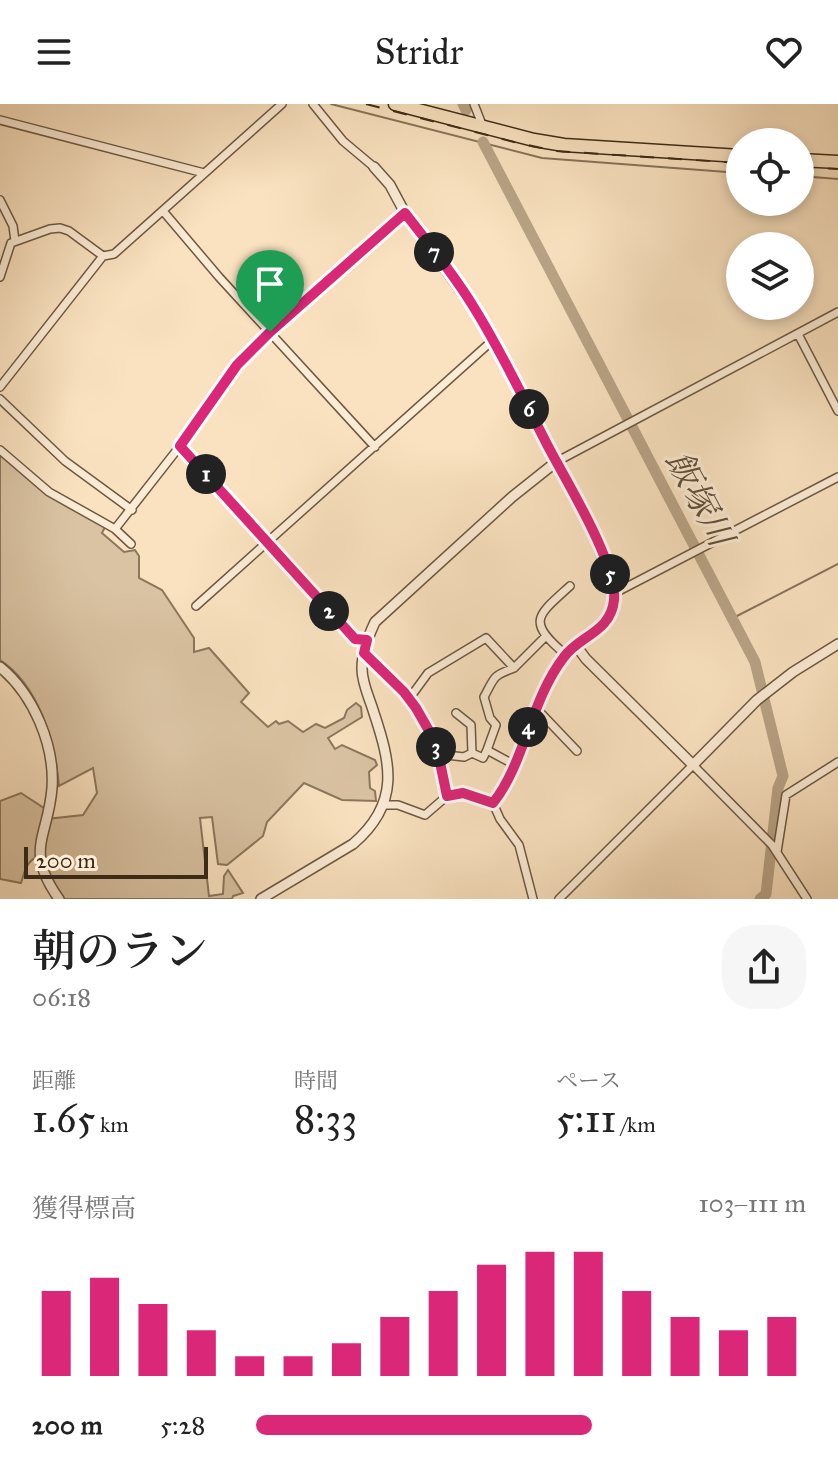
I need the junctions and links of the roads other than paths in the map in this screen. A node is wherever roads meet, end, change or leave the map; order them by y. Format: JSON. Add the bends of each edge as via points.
{"nodes":[{"id":1,"x":282,"y":104,"type":"edge"},
{"id":2,"x":313,"y":104,"type":"edge"},
{"id":3,"x":395,"y":104,"type":"edge"},
{"id":4,"x":474,"y":104,"type":"edge"},
{"id":5,"x":0,"y":120,"type":"edge"},
{"id":6,"x":483,"y":127,"type":"junction"},
{"id":7,"x":726,"y":155,"type":"edge"},
{"id":8,"x":814,"y":161,"type":"edge"},
{"id":9,"x":838,"y":162,"type":"edge"},
{"id":10,"x":374,"y":167,"type":"joint"},
{"id":11,"x":204,"y":173,"type":"junction"},
{"id":12,"x":0,"y":200,"type":"edge"},
{"id":13,"x":163,"y":211,"type":"junction"},
{"id":14,"x":405,"y":213,"type":"junction"},
{"id":15,"x":15,"y":241,"type":"junction"},
{"id":16,"x":103,"y":256,"type":"junction"},
{"id":17,"x":0,"y":277,"type":"edge"},
{"id":18,"x":838,"y":312,"type":"edge"},
{"id":19,"x":270,"y":332,"type":"junction"},
{"id":20,"x":798,"y":334,"type":"junction"},
{"id":21,"x":493,"y":340,"type":"junction"},
{"id":22,"x":0,"y":387,"type":"edge"},
{"id":23,"x":0,"y":399,"type":"edge"},
{"id":24,"x":838,"y":411,"type":"edge"},
{"id":25,"x":180,"y":446,"type":"junction"},
{"id":26,"x":375,"y":447,"type":"junction"},
{"id":27,"x":0,"y":450,"type":"edge"},
{"id":28,"x":556,"y":462,"type":"junction"},
{"id":29,"x":838,"y":477,"type":"edge"},
{"id":30,"x":132,"y":510,"type":"junction"},
{"id":31,"x":115,"y":529,"type":"junction"},
{"id":32,"x":266,"y":543,"type":"junction"},
{"id":33,"x":131,"y":544,"type":"dead end"},
{"id":34,"x":570,"y":586,"type":"dead end"},
{"id":35,"x":615,"y":593,"type":"junction"},
{"id":36,"x":196,"y":606,"type":"dead end"},
{"id":37,"x":545,"y":637,"type":"junction"},
{"id":38,"x":367,"y":640,"type":"junction"},
{"id":39,"x":838,"y":644,"type":"edge"},
{"id":40,"x":577,"y":647,"type":"junction"},
{"id":41,"x":364,"y":653,"type":"junction"},
{"id":42,"x":565,"y":654,"type":"junction"},
{"id":43,"x":0,"y":667,"type":"edge"},
{"id":44,"x":514,"y":668,"type":"junction"},
{"id":45,"x":409,"y":699,"type":"junction"},
{"id":46,"x":535,"y":707,"type":"junction"},
{"id":47,"x":456,"y":713,"type":"dead end"},
{"id":48,"x":487,"y":750,"type":"junction"},
{"id":49,"x":577,"y":751,"type":"dead end"},
{"id":50,"x":472,"y":753,"type":"junction"},
{"id":51,"x":438,"y":754,"type":"junction"},
{"id":52,"x":838,"y":762,"type":"edge"},
{"id":53,"x":513,"y":764,"type":"junction"},
{"id":54,"x":693,"y":765,"type":"junction"},
{"id":55,"x":447,"y":796,"type":"junction"},
{"id":56,"x":493,"y":803,"type":"junction"},
{"id":57,"x":383,"y":805,"type":"junction"},
{"id":58,"x":777,"y":852,"type":"junction"},
{"id":59,"x":59,"y":899,"type":"edge"},
{"id":60,"x":261,"y":899,"type":"edge"},
{"id":61,"x":533,"y":899,"type":"edge"},
{"id":62,"x":559,"y":899,"type":"edge"},
{"id":63,"x":807,"y":899,"type":"edge"}],
"edges":[{"from":1,"to":11,"type":"street"},
{"from":2,"to":10,"type":"street","via":[[343,141]]},
{"from":3,"to":6,"type":"highway"},
{"from":4,"to":6,"type":"street"},
{"from":5,"to":11,"type":"street"},
{"from":6,"to":7,"type":"highway","via":[[564,145]]},
{"from":8,"to":9,"type":"highway"},
{"from":10,"to":14,"type":"street"},
{"from":11,"to":13,"type":"street"},
{"from":12,"to":15,"type":"street"},
{"from":13,"to":16,"type":"street","via":[[114,254]]},
{"from":13,"to":19,"type":"street"},
{"from":14,"to":19,"type":"street"},
{"from":14,"to":21,"type":"street"},
{"from":15,"to":16,"type":"street","via":[[60,228]]},
{"from":15,"to":17,"type":"street"},
{"from":16,"to":22,"type":"street"},
{"from":18,"to":20,"type":"street"},
{"from":19,"to":25,"type":"street","via":[[237,365]]},
{"from":19,"to":26,"type":"street"},
{"from":20,"to":24,"type":"street"},
{"from":20,"to":28,"type":"street"},
{"from":21,"to":26,"type":"street"},
{"from":21,"to":28,"type":"street"},
{"from":23,"to":30,"type":"street","via":[[65,461]]},
{"from":25,"to":30,"type":"street"},
{"from":25,"to":32,"type":"street"},
{"from":26,"to":32,"type":"street"},
{"from":27,"to":31,"type":"street","via":[[49,492]]},
{"from":28,"to":35,"type":"street","via":[[587,517]]},
{"from":28,"to":38,"type":"street","via":[[375,622]]},
{"from":29,"to":35,"type":"street"},
{"from":30,"to":31,"type":"street"},
{"from":31,"to":33,"type":"street"},
{"from":32,"to":36,"type":"street"},
{"from":32,"to":38,"type":"street","via":[[355,639]]},
{"from":34,"to":37,"type":"street","via":[[541,612]]},
{"from":35,"to":40,"type":"street","via":[[610,615]]},
{"from":37,"to":42,"type":"street"},
{"from":37,"to":44,"type":"street"},
{"from":38,"to":41,"type":"street"},
{"from":39,"to":54,"type":"street","via":[[757,700]]},
{"from":40,"to":42,"type":"street"},
{"from":40,"to":54,"type":"street"},
{"from":41,"to":45,"type":"street"},
{"from":41,"to":57,"type":"street","via":[[364,681],[388,753],[390,774]]},
{"from":42,"to":46,"type":"street"},
{"from":43,"to":59,"type":"street","via":[[24,692],[51,759],[52,789],[40,856]]},
{"from":44,"to":45,"type":"street","via":[[486,638],[428,673]]},
{"from":44,"to":48,"type":"street","via":[[494,677],[484,697],[496,725]]},
{"from":45,"to":51,"type":"street"},
{"from":46,"to":49,"type":"street"},
{"from":46,"to":53,"type":"street"},
{"from":47,"to":50,"type":"street","via":[[471,725]]},
{"from":48,"to":50,"type":"street","via":[[483,758]]},
{"from":48,"to":53,"type":"street"},
{"from":50,"to":51,"type":"street"},
{"from":51,"to":55,"type":"street"},
{"from":52,"to":58,"type":"street","via":[[786,795]]},
{"from":53,"to":56,"type":"street"},
{"from":54,"to":58,"type":"street"},
{"from":54,"to":62,"type":"street"},
{"from":55,"to":56,"type":"street","via":[[463,793]]},
{"from":55,"to":57,"type":"street","via":[[425,815]]},
{"from":56,"to":61,"type":"street","via":[[519,845]]},
{"from":57,"to":60,"type":"street","via":[[353,844]]},
{"from":58,"to":63,"type":"street"}]}
